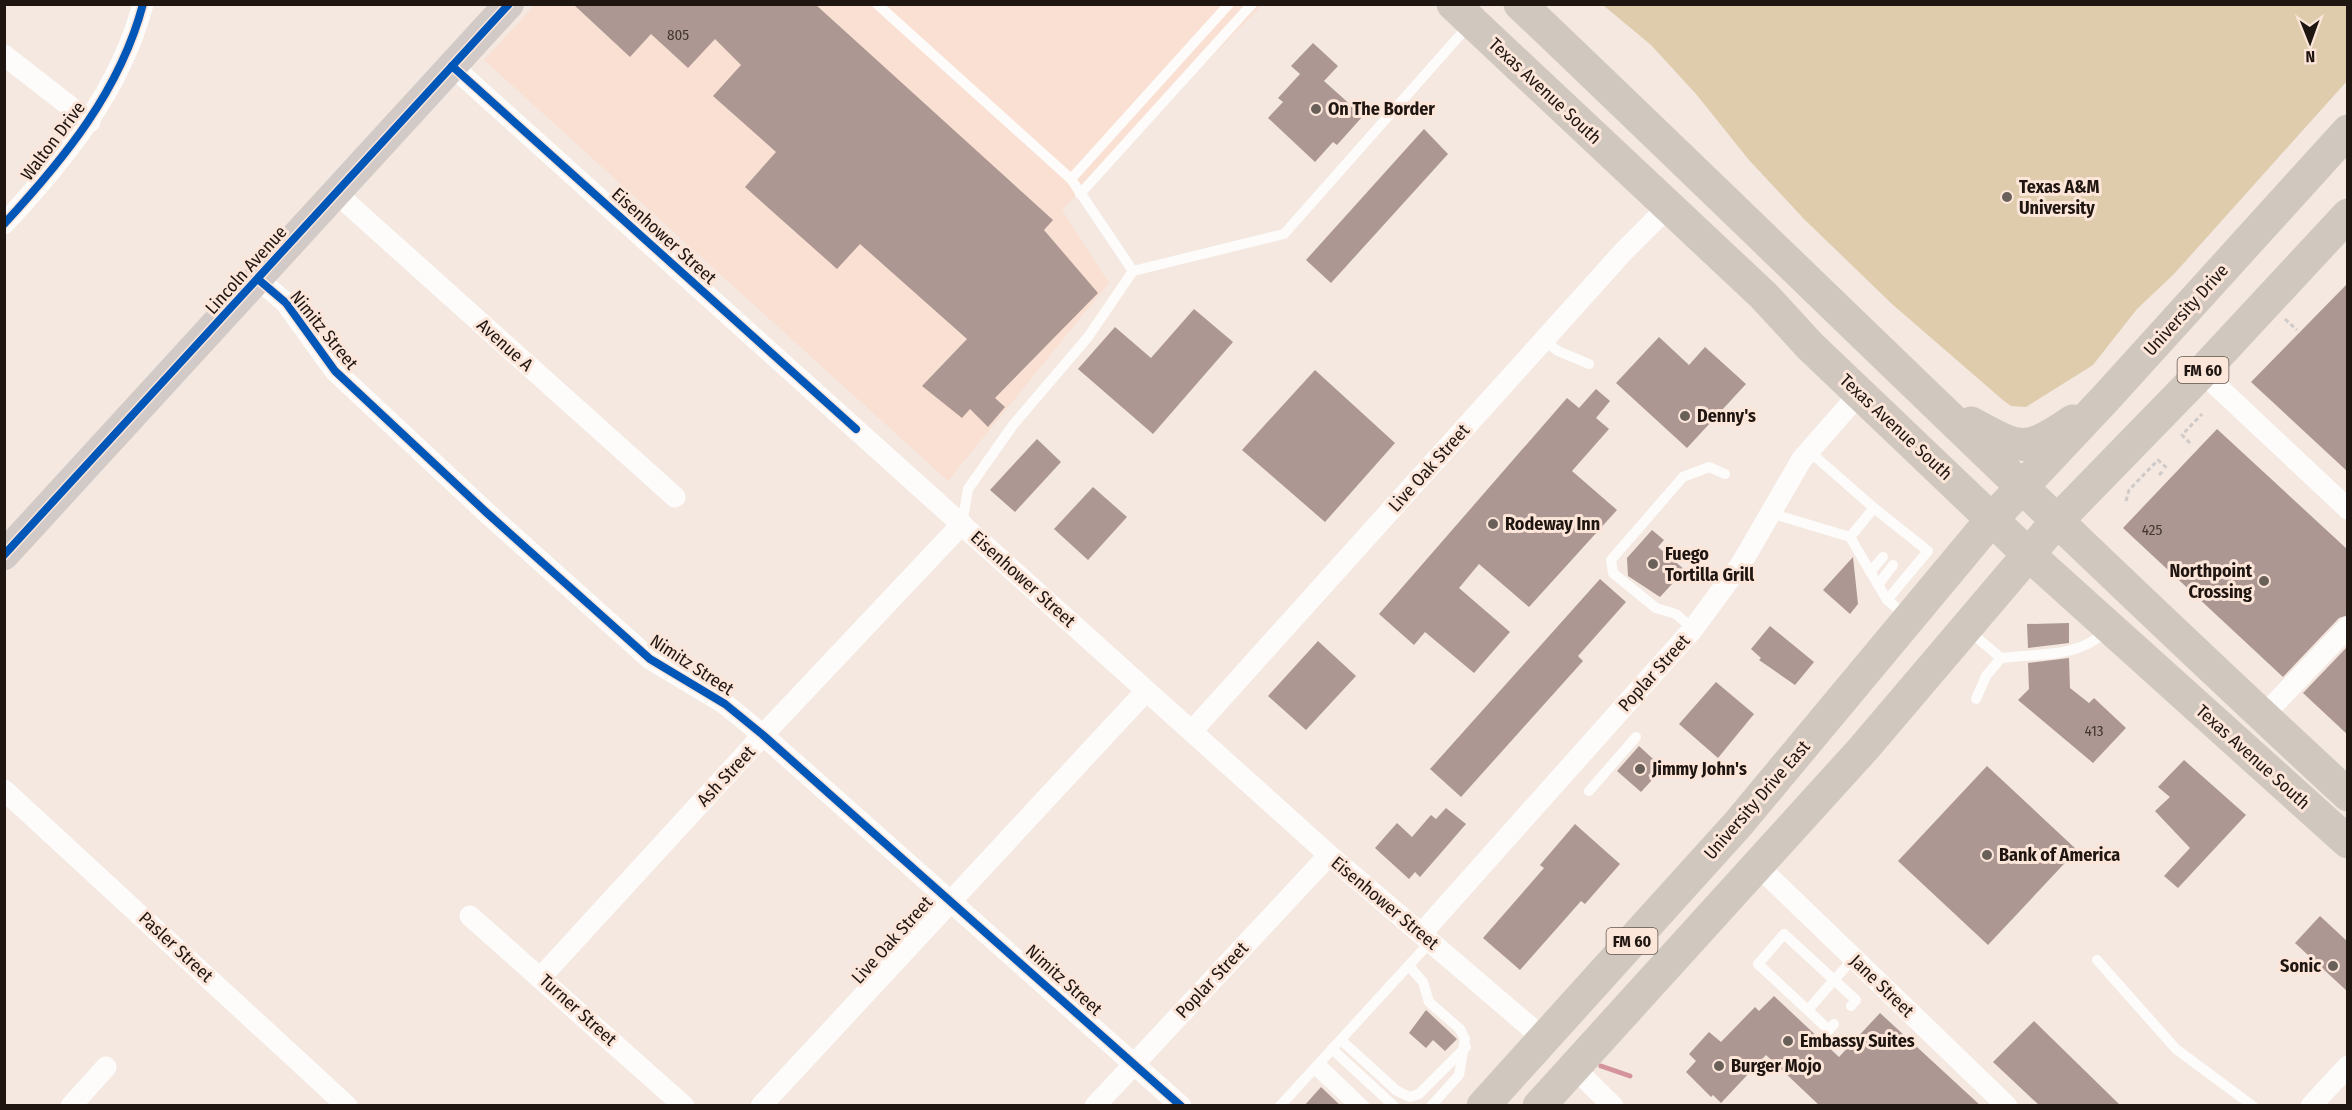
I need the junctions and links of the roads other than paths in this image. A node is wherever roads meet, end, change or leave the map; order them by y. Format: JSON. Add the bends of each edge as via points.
{"nodes":[{"id":1,"x":143,"y":4,"type":"edge"},
{"id":2,"x":877,"y":4,"type":"edge"},
{"id":3,"x":1229,"y":4,"type":"edge"},
{"id":4,"x":1252,"y":4,"type":"edge"},
{"id":5,"x":1520,"y":4,"type":"edge"},
{"id":6,"x":497,"y":10,"type":"edge"},
{"id":7,"x":1462,"y":13,"type":"edge"},
{"id":8,"x":4,"y":55,"type":"edge"},
{"id":9,"x":452,"y":66,"type":"junction"},
{"id":10,"x":90,"y":122,"type":"junction"},
{"id":11,"x":2348,"y":130,"type":"edge"},
{"id":12,"x":1071,"y":179,"type":"junction"},
{"id":13,"x":336,"y":193,"type":"junction"},
{"id":14,"x":1080,"y":194,"type":"junction"},
{"id":15,"x":1668,"y":207,"type":"junction"},
{"id":16,"x":2348,"y":215,"type":"edge"},
{"id":17,"x":4,"y":224,"type":"edge"},
{"id":18,"x":1133,"y":271,"type":"junction"},
{"id":19,"x":259,"y":280,"type":"junction"},
{"id":20,"x":1545,"y":341,"type":"junction"},
{"id":21,"x":1589,"y":364,"type":"dead end"},
{"id":22,"x":2202,"y":372,"type":"junction"},
{"id":23,"x":1860,"y":393,"type":"junction"},
{"id":24,"x":2104,"y":400,"type":"junction"},
{"id":25,"x":1941,"y":407,"type":"junction"},
{"id":26,"x":1809,"y":451,"type":"junction"},
{"id":27,"x":1725,"y":474,"type":"dead end"},
{"id":28,"x":2023,"y":487,"type":"junction"},
{"id":29,"x":675,"y":497,"type":"dead end"},
{"id":30,"x":1874,"y":508,"type":"junction"},
{"id":31,"x":2348,"y":509,"type":"edge"},
{"id":32,"x":1770,"y":513,"type":"junction"},
{"id":33,"x":1992,"y":519,"type":"junction"},
{"id":34,"x":2056,"y":522,"type":"junction"},
{"id":35,"x":962,"y":524,"type":"junction"},
{"id":36,"x":1850,"y":537,"type":"junction"},
{"id":37,"x":2028,"y":554,"type":"junction"},
{"id":38,"x":4,"y":555,"type":"edge"},
{"id":39,"x":1883,"y":557,"type":"dead end"},
{"id":40,"x":1893,"y":565,"type":"dead end"},
{"id":41,"x":1870,"y":572,"type":"junction"},
{"id":42,"x":1878,"y":585,"type":"junction"},
{"id":43,"x":1898,"y":609,"type":"junction"},
{"id":44,"x":2348,"y":627,"type":"edge"},
{"id":45,"x":2110,"y":628,"type":"junction"},
{"id":46,"x":1693,"y":629,"type":"junction"},
{"id":47,"x":1966,"y":629,"type":"junction"},
{"id":48,"x":2001,"y":658,"type":"junction"},
{"id":49,"x":1146,"y":691,"type":"junction"},
{"id":50,"x":1976,"y":699,"type":"dead end"},
{"id":51,"x":2263,"y":716,"type":"junction"},
{"id":52,"x":1192,"y":731,"type":"junction"},
{"id":53,"x":763,"y":735,"type":"junction"},
{"id":54,"x":1636,"y":737,"type":"dead end"},
{"id":55,"x":4,"y":790,"type":"edge"},
{"id":56,"x":1589,"y":791,"type":"dead end"},
{"id":57,"x":2348,"y":795,"type":"edge"},
{"id":58,"x":2348,"y":842,"type":"edge"},
{"id":59,"x":1329,"y":855,"type":"junction"},
{"id":60,"x":1757,"y":865,"type":"junction"},
{"id":61,"x":950,"y":898,"type":"junction"},
{"id":62,"x":470,"y":916,"type":"dead end"},
{"id":63,"x":1426,"y":937,"type":"junction"},
{"id":64,"x":1854,"y":958,"type":"junction"},
{"id":65,"x":2097,"y":960,"type":"dead end"},
{"id":66,"x":1409,"y":966,"type":"junction"},
{"id":67,"x":541,"y":977,"type":"junction"},
{"id":68,"x":1834,"y":980,"type":"junction"},
{"id":69,"x":1851,"y":1006,"type":"dead end"},
{"id":70,"x":1808,"y":1010,"type":"junction"},
{"id":71,"x":1834,"y":1024,"type":"dead end"},
{"id":72,"x":1341,"y":1040,"type":"junction"},
{"id":73,"x":1544,"y":1040,"type":"junction"},
{"id":74,"x":1466,"y":1047,"type":"junction"},
{"id":75,"x":1332,"y":1049,"type":"junction"},
{"id":76,"x":1134,"y":1064,"type":"junction"},
{"id":77,"x":1317,"y":1066,"type":"junction"},
{"id":78,"x":2348,"y":1066,"type":"edge"},
{"id":79,"x":106,"y":1067,"type":"dead end"},
{"id":80,"x":1574,"y":1068,"type":"junction"},
{"id":81,"x":71,"y":1106,"type":"edge"},
{"id":82,"x":347,"y":1106,"type":"edge"},
{"id":83,"x":684,"y":1106,"type":"edge"},
{"id":84,"x":761,"y":1106,"type":"edge"},
{"id":85,"x":1095,"y":1106,"type":"edge"},
{"id":86,"x":1181,"y":1106,"type":"edge"},
{"id":87,"x":1280,"y":1106,"type":"edge"},
{"id":88,"x":1354,"y":1106,"type":"edge"},
{"id":89,"x":1365,"y":1106,"type":"edge"},
{"id":90,"x":1394,"y":1106,"type":"edge"},
{"id":91,"x":1431,"y":1106,"type":"edge"},
{"id":92,"x":1483,"y":1106,"type":"edge"},
{"id":93,"x":1539,"y":1106,"type":"edge"},
{"id":94,"x":1613,"y":1106,"type":"edge"},
{"id":95,"x":2007,"y":1106,"type":"edge"},
{"id":96,"x":2253,"y":1106,"type":"edge"},
{"id":97,"x":2311,"y":1106,"type":"edge"}],
"edges":[{"from":1,"to":10,"type":"street","name":"Walton Drive","via":[[132,41]]},
{"from":2,"to":12,"type":"lane"},
{"from":3,"to":12,"type":"lane"},
{"from":4,"to":14,"type":"lane"},
{"from":5,"to":25,"type":"main road","name":"Texas Avenue South"},
{"from":6,"to":9,"type":"street","name":"Lincoln Avenue"},
{"from":7,"to":15,"type":"main road","name":"Texas Avenue South"},
{"from":7,"to":18,"type":"lane","via":[[1284,234]]},
{"from":8,"to":10,"type":"street"},
{"from":9,"to":13,"type":"street","name":"Lincoln Avenue"},
{"from":9,"to":35,"type":"street","name":"Eisenhower Street"},
{"from":10,"to":17,"type":"street","name":"Walton Drive"},
{"from":11,"to":24,"type":"main road","name":"University Drive","number":"FM 60"},
{"from":12,"to":14,"type":"lane"},
{"from":13,"to":19,"type":"street","name":"Lincoln Avenue"},
{"from":13,"to":29,"type":"street","name":"Avenue A"},
{"from":14,"to":18,"type":"lane"},
{"from":15,"to":20,"type":"street","name":"Live Oak Street"},
{"from":15,"to":23,"type":"main road","name":"Texas Avenue South"},
{"from":16,"to":22,"type":"main road","number":"FM 60"},
{"from":18,"to":35,"type":"lane","via":[[1088,337],[1013,425],[968,489]]},
{"from":19,"to":38,"type":"street","name":"Lincoln Avenue"},
{"from":19,"to":53,"type":"street","name":"Nimitz Street","via":[[286,303],[335,371],[496,520],[650,659],[725,704]]},
{"from":20,"to":21,"type":"lane"},
{"from":20,"to":52,"type":"street","name":"Live Oak Street"},
{"from":22,"to":31,"type":"street"},
{"from":22,"to":34,"type":"main road","number":"FM 60"},
{"from":23,"to":26,"type":"street","name":"Poplar Street"},
{"from":23,"to":33,"type":"main road","name":"Texas Avenue South"},
{"from":24,"to":25,"type":"main road","via":[[2047,438],[2024,444],[1998,439]]},
{"from":24,"to":28,"type":"main road","name":"University Drive","number":"FM 60"},
{"from":25,"to":28,"type":"main road","name":"Texas Avenue South"},
{"from":26,"to":30,"type":"lane"},
{"from":26,"to":32,"type":"street","name":"Poplar Street"},
{"from":27,"to":46,"type":"lane","via":[[1709,467],[1683,477],[1611,560],[1613,573],[1656,608],[1676,614]]},
{"from":28,"to":33,"type":"main road","name":"University Drive East","number":"FM 60"},
{"from":28,"to":34,"type":"main road","name":"Texas Avenue South"},
{"from":30,"to":36,"type":"lane"},
{"from":30,"to":43,"type":"lane","via":[[1928,551]]},
{"from":32,"to":36,"type":"lane"},
{"from":32,"to":46,"type":"street","name":"Poplar Street","via":[[1741,564]]},
{"from":33,"to":37,"type":"main road","name":"Texas Avenue South"},
{"from":33,"to":43,"type":"main road","name":"University Drive East","number":"FM 60"},
{"from":34,"to":37,"type":"main road","number":"FM 60"},
{"from":34,"to":51,"type":"main road","name":"Texas Avenue South"},
{"from":35,"to":49,"type":"street","name":"Eisenhower Street"},
{"from":35,"to":53,"type":"street","name":"Ash Street"},
{"from":36,"to":41,"type":"lane"},
{"from":37,"to":45,"type":"main road","name":"Texas Avenue South"},
{"from":37,"to":47,"type":"main road","number":"FM 60"},
{"from":39,"to":41,"type":"lane"},
{"from":40,"to":42,"type":"lane"},
{"from":41,"to":42,"type":"lane"},
{"from":42,"to":43,"type":"lane"},
{"from":43,"to":73,"type":"main road","name":"University Drive East","number":"FM 60","via":[[1738,825]]},
{"from":44,"to":51,"type":"street"},
{"from":45,"to":48,"type":"lane","via":[[2095,642],[2069,653]]},
{"from":45,"to":58,"type":"main road","name":"Texas Avenue South"},
{"from":46,"to":63,"type":"street","name":"Poplar Street"},
{"from":47,"to":48,"type":"lane"},
{"from":47,"to":60,"type":"main road","number":"FM 60"},
{"from":48,"to":50,"type":"lane","via":[[1986,676]]},
{"from":49,"to":52,"type":"street","name":"Eisenhower Street"},
{"from":49,"to":61,"type":"street","name":"Live Oak Street"},
{"from":51,"to":57,"type":"main road","name":"Texas Avenue South"},
{"from":52,"to":59,"type":"street","name":"Eisenhower Street"},
{"from":53,"to":61,"type":"street","name":"Nimitz Street"},
{"from":53,"to":67,"type":"street","name":"Ash Street"},
{"from":54,"to":56,"type":"lane"},
{"from":55,"to":82,"type":"street","name":"Pasler Street"},
{"from":59,"to":63,"type":"street","name":"Eisenhower Street"},
{"from":59,"to":76,"type":"street","name":"Poplar Street"},
{"from":60,"to":64,"type":"street","name":"Jane Street"},
{"from":60,"to":80,"type":"main road","number":"FM 60"},
{"from":61,"to":76,"type":"street","name":"Nimitz Street"},
{"from":61,"to":84,"type":"street","name":"Live Oak Street"},
{"from":62,"to":67,"type":"street","name":"Turner Street"},
{"from":63,"to":66,"type":"lane"},
{"from":63,"to":73,"type":"street","name":"Eisenhower Street"},
{"from":64,"to":68,"type":"lane"},
{"from":64,"to":95,"type":"street","name":"Jane Street"},
{"from":65,"to":96,"type":"lane","via":[[2176,1049]]},
{"from":66,"to":72,"type":"lane"},
{"from":66,"to":74,"type":"lane","via":[[1423,982],[1429,1002],[1460,1029]]},
{"from":67,"to":83,"type":"street","name":"Turner Street"},
{"from":68,"to":69,"type":"lane","via":[[1856,1000]]},
{"from":68,"to":70,"type":"lane"},
{"from":68,"to":70,"type":"lane","via":[[1784,934],[1758,964]]},
{"from":70,"to":71,"type":"lane","via":[[1829,1030]]},
{"from":72,"to":74,"type":"lane","via":[[1397,1091],[1410,1097],[1419,1094]]},
{"from":72,"to":75,"type":"lane"},
{"from":73,"to":92,"type":"main road","name":"University Drive East","number":"FM 60"},
{"from":74,"to":91,"type":"lane","via":[[1459,1075]]},
{"from":75,"to":77,"type":"lane"},
{"from":75,"to":90,"type":"lane"},
{"from":76,"to":85,"type":"street","name":"Poplar Street"},
{"from":76,"to":86,"type":"street","name":"Nimitz Street"},
{"from":77,"to":87,"type":"lane"},
{"from":77,"to":88,"type":"lane"},
{"from":77,"to":89,"type":"lane"},
{"from":78,"to":97,"type":"street"},
{"from":79,"to":81,"type":"street"},
{"from":80,"to":93,"type":"main road","number":"FM 60"},
{"from":80,"to":94,"type":"street"}]}
